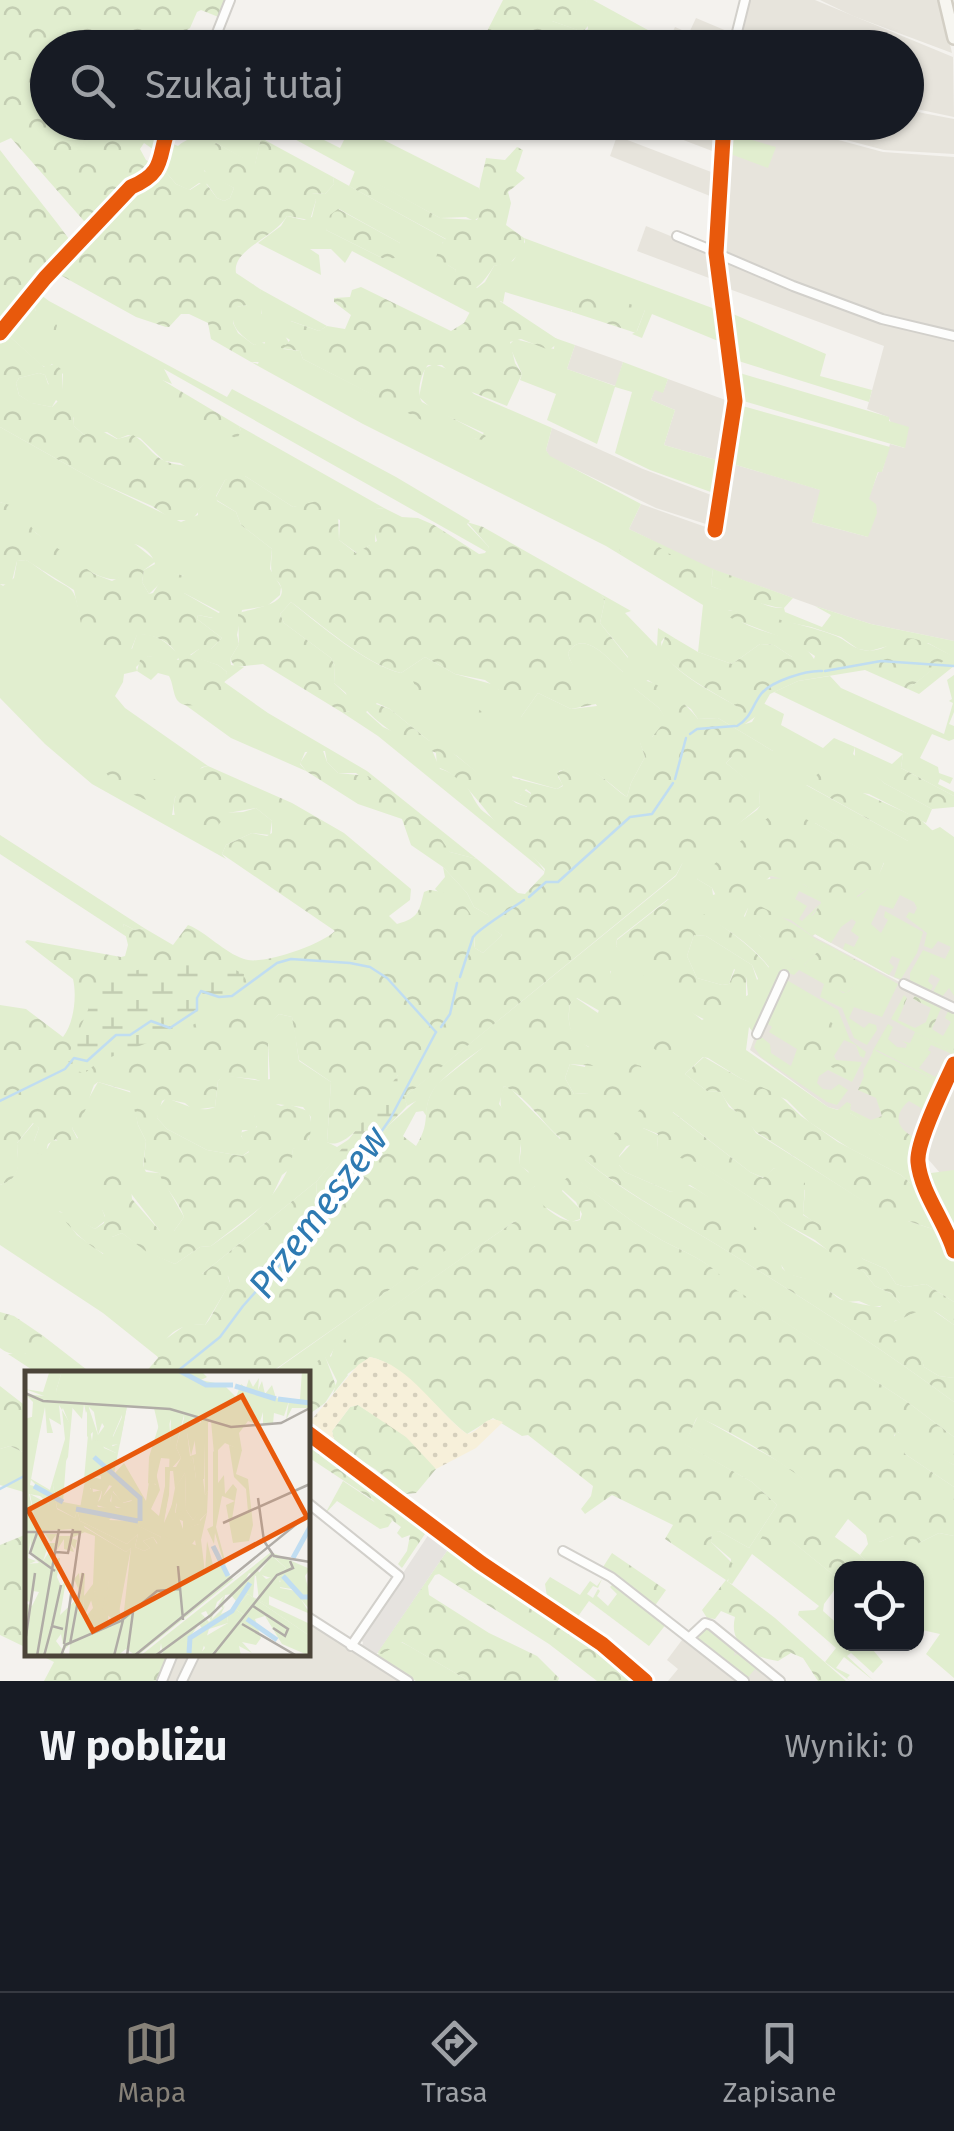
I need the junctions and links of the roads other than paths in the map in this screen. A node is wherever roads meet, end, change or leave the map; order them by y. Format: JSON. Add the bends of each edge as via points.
{"nodes":[{"id":1,"x":230,"y":0,"type":"edge"},
{"id":2,"x":745,"y":0,"type":"edge"},
{"id":3,"x":945,"y":0,"type":"edge"},
{"id":4,"x":218,"y":30,"type":"edge"},
{"id":5,"x":738,"y":30,"type":"edge"},
{"id":6,"x":954,"y":38,"type":"edge"},
{"id":7,"x":166,"y":140,"type":"edge"},
{"id":8,"x":723,"y":140,"type":"edge"},
{"id":9,"x":677,"y":236,"type":"dead end"},
{"id":10,"x":716,"y":252,"type":"junction"},
{"id":11,"x":0,"y":333,"type":"edge"},
{"id":12,"x":954,"y":336,"type":"edge"},
{"id":13,"x":716,"y":530,"type":"dead end"},
{"id":14,"x":784,"y":975,"type":"dead end"},
{"id":15,"x":904,"y":984,"type":"dead end"},
{"id":16,"x":954,"y":1008,"type":"edge"},
{"id":17,"x":757,"y":1034,"type":"dead end"},
{"id":18,"x":954,"y":1064,"type":"edge"},
{"id":19,"x":954,"y":1251,"type":"edge"},
{"id":20,"x":310,"y":1434,"type":"edge"},
{"id":21,"x":310,"y":1505,"type":"edge"},
{"id":22,"x":564,"y":1552,"type":"dead end"},
{"id":23,"x":310,"y":1618,"type":"edge"},
{"id":24,"x":690,"y":1637,"type":"junction"},
{"id":25,"x":351,"y":1646,"type":"junction"},
{"id":26,"x":172,"y":1656,"type":"edge"},
{"id":27,"x":194,"y":1656,"type":"edge"},
{"id":28,"x":188,"y":1668,"type":"junction"},
{"id":29,"x":394,"y":1677,"type":"edge"},
{"id":30,"x":162,"y":1681,"type":"edge"},
{"id":31,"x":182,"y":1681,"type":"edge"},
{"id":32,"x":408,"y":1681,"type":"edge"},
{"id":33,"x":645,"y":1681,"type":"edge"},
{"id":34,"x":744,"y":1681,"type":"edge"},
{"id":35,"x":780,"y":1681,"type":"edge"}],
"edges":[{"from":1,"to":4,"type":"street"},
{"from":2,"to":5,"type":"street"},
{"from":3,"to":6,"type":"street"},
{"from":7,"to":11,"type":"street","via":[[157,171],[131,187]]},
{"from":8,"to":10,"type":"street"},
{"from":9,"to":10,"type":"street"},
{"from":10,"to":12,"type":"street","via":[[882,320]]},
{"from":10,"to":13,"type":"street","via":[[734,401]]},
{"from":14,"to":17,"type":"street"},
{"from":15,"to":16,"type":"street"},
{"from":18,"to":19,"type":"street","via":[[918,1161]]},
{"from":20,"to":33,"type":"street"},
{"from":21,"to":25,"type":"street","via":[[399,1576]]},
{"from":22,"to":24,"type":"street","via":[[600,1570]]},
{"from":23,"to":25,"type":"street"},
{"from":24,"to":34,"type":"street"},
{"from":24,"to":35,"type":"street","via":[[711,1625]]},
{"from":25,"to":29,"type":"street"},
{"from":26,"to":28,"type":"street"},
{"from":26,"to":30,"type":"street"},
{"from":27,"to":28,"type":"street"},
{"from":28,"to":31,"type":"street"},
{"from":29,"to":32,"type":"street"}]}
